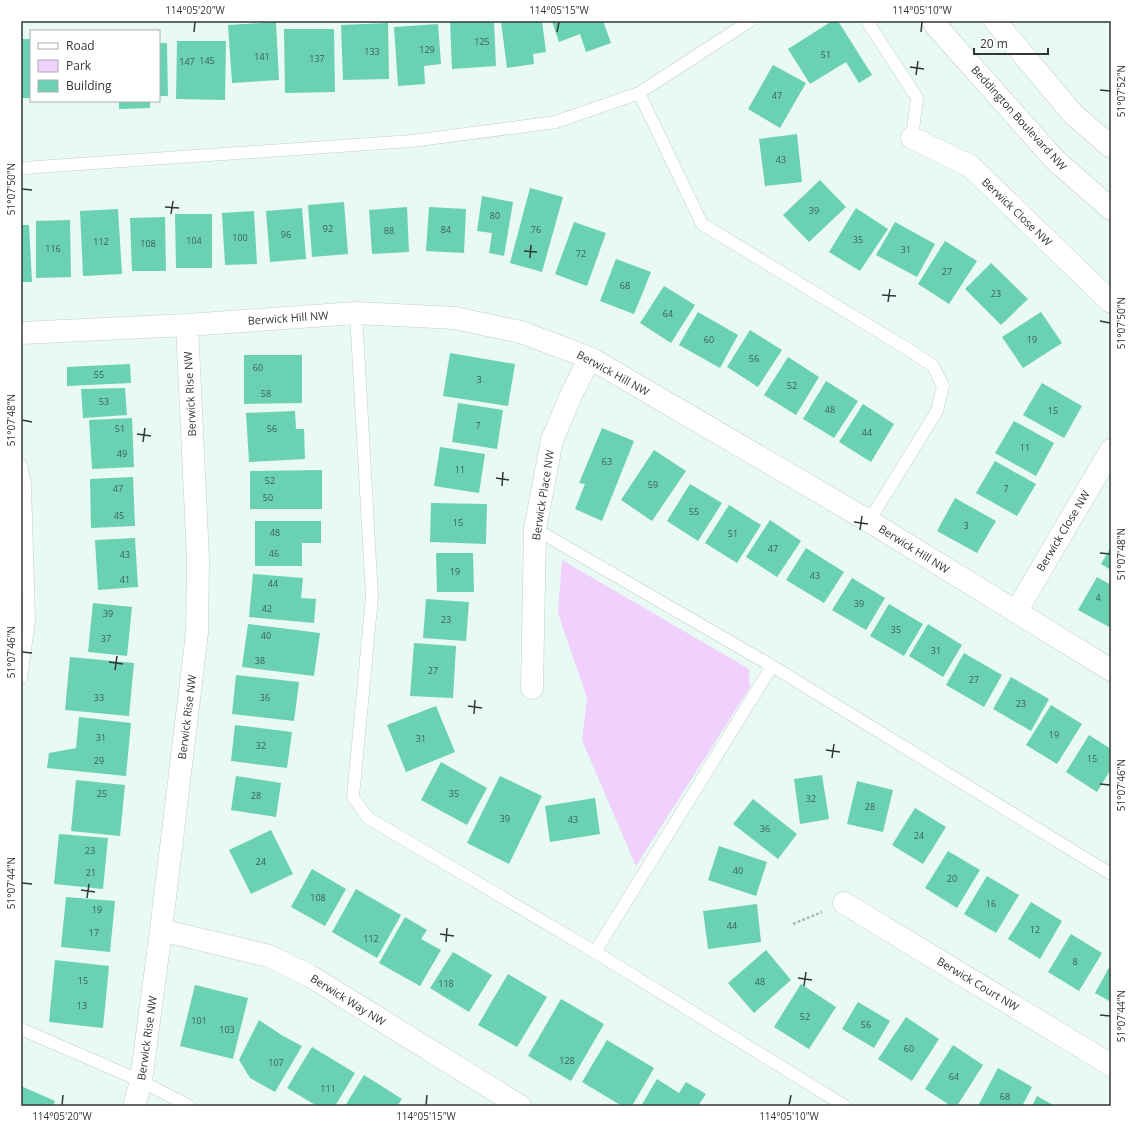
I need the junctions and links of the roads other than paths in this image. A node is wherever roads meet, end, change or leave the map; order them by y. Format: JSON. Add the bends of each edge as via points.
{"nodes":[{"id":1,"x":750,"y":21,"type":"edge"},
{"id":2,"x":867,"y":21,"type":"edge"},
{"id":3,"x":933,"y":21,"type":"edge"},
{"id":4,"x":995,"y":21,"type":"edge"},
{"id":5,"x":639,"y":93,"type":"junction"},
{"id":6,"x":912,"y":138,"type":"joint"},
{"id":7,"x":1111,"y":147,"type":"edge"},
{"id":8,"x":21,"y":169,"type":"edge"},
{"id":9,"x":1111,"y":209,"type":"edge"},
{"id":10,"x":1111,"y":302,"type":"edge"},
{"id":11,"x":356,"y":313,"type":"junction"},
{"id":12,"x":186,"y":325,"type":"junction"},
{"id":13,"x":21,"y":333,"type":"edge"},
{"id":14,"x":590,"y":358,"type":"junction"},
{"id":15,"x":1111,"y":450,"type":"edge"},
{"id":16,"x":21,"y":465,"type":"edge"},
{"id":17,"x":869,"y":521,"type":"junction"},
{"id":18,"x":535,"y":529,"type":"junction"},
{"id":19,"x":1016,"y":612,"type":"junction"},
{"id":20,"x":772,"y":666,"type":"junction"},
{"id":21,"x":1111,"y":670,"type":"edge"},
{"id":22,"x":21,"y":678,"type":"edge"},
{"id":23,"x":532,"y":688,"type":"dead end"},
{"id":24,"x":1111,"y":874,"type":"edge"},
{"id":25,"x":844,"y":903,"type":"road end"},
{"id":26,"x":162,"y":930,"type":"junction"},
{"id":27,"x":595,"y":952,"type":"junction"},
{"id":28,"x":21,"y":1029,"type":"edge"},
{"id":29,"x":1111,"y":1065,"type":"edge"},
{"id":30,"x":141,"y":1081,"type":"junction"},
{"id":31,"x":134,"y":1106,"type":"edge"},
{"id":32,"x":189,"y":1106,"type":"edge"},
{"id":33,"x":520,"y":1106,"type":"edge"},
{"id":34,"x":845,"y":1106,"type":"edge"}],
"edges":[{"from":1,"to":5,"type":"lane"},
{"from":2,"to":6,"type":"lane","via":[[917,98]]},
{"from":3,"to":9,"type":"street","name":"Beddington Boulevard NW","via":[[1055,160]]},
{"from":4,"to":7,"type":"street","via":[[1073,114]]},
{"from":5,"to":8,"type":"lane","via":[[556,122],[412,141]]},
{"from":5,"to":17,"type":"lane","via":[[702,224],[933,366],[943,386],[937,411]]},
{"from":6,"to":10,"type":"street","name":"Berwick Close NW","via":[[970,166]]},
{"from":11,"to":12,"type":"street","name":"Berwick Hill NW"},
{"from":11,"to":14,"type":"street","name":"Berwick Hill NW","via":[[454,318],[521,332]]},
{"from":11,"to":27,"type":"lane","via":[[372,597],[353,797],[368,818]]},
{"from":12,"to":13,"type":"street","name":"Berwick Hill NW"},
{"from":12,"to":26,"type":"street","name":"Berwick Rise NW","via":[[198,559],[197,633]]},
{"from":14,"to":17,"type":"street","name":"Berwick Hill NW"},
{"from":14,"to":18,"type":"street","name":"Berwick Place NW","via":[[552,440]]},
{"from":15,"to":19,"type":"street","name":"Berwick Close NW"},
{"from":16,"to":22,"type":"lane","via":[[25,484],[29,621]]},
{"from":17,"to":19,"type":"street","name":"Berwick Hill NW"},
{"from":18,"to":20,"type":"lane"},
{"from":18,"to":23,"type":"street","name":"Berwick Place NW"},
{"from":19,"to":21,"type":"street","name":"Berwick Hill NW"},
{"from":20,"to":24,"type":"lane"},
{"from":20,"to":27,"type":"lane"},
{"from":25,"to":29,"type":"street","name":"Berwick Court NW"},
{"from":26,"to":30,"type":"street","name":"Berwick Rise NW"},
{"from":26,"to":33,"type":"street","name":"Berwick Way NW","via":[[268,956],[303,973]]},
{"from":27,"to":34,"type":"lane"},
{"from":28,"to":30,"type":"lane"},
{"from":30,"to":31,"type":"street","name":"Berwick Rise NW"},
{"from":30,"to":32,"type":"lane"}]}
